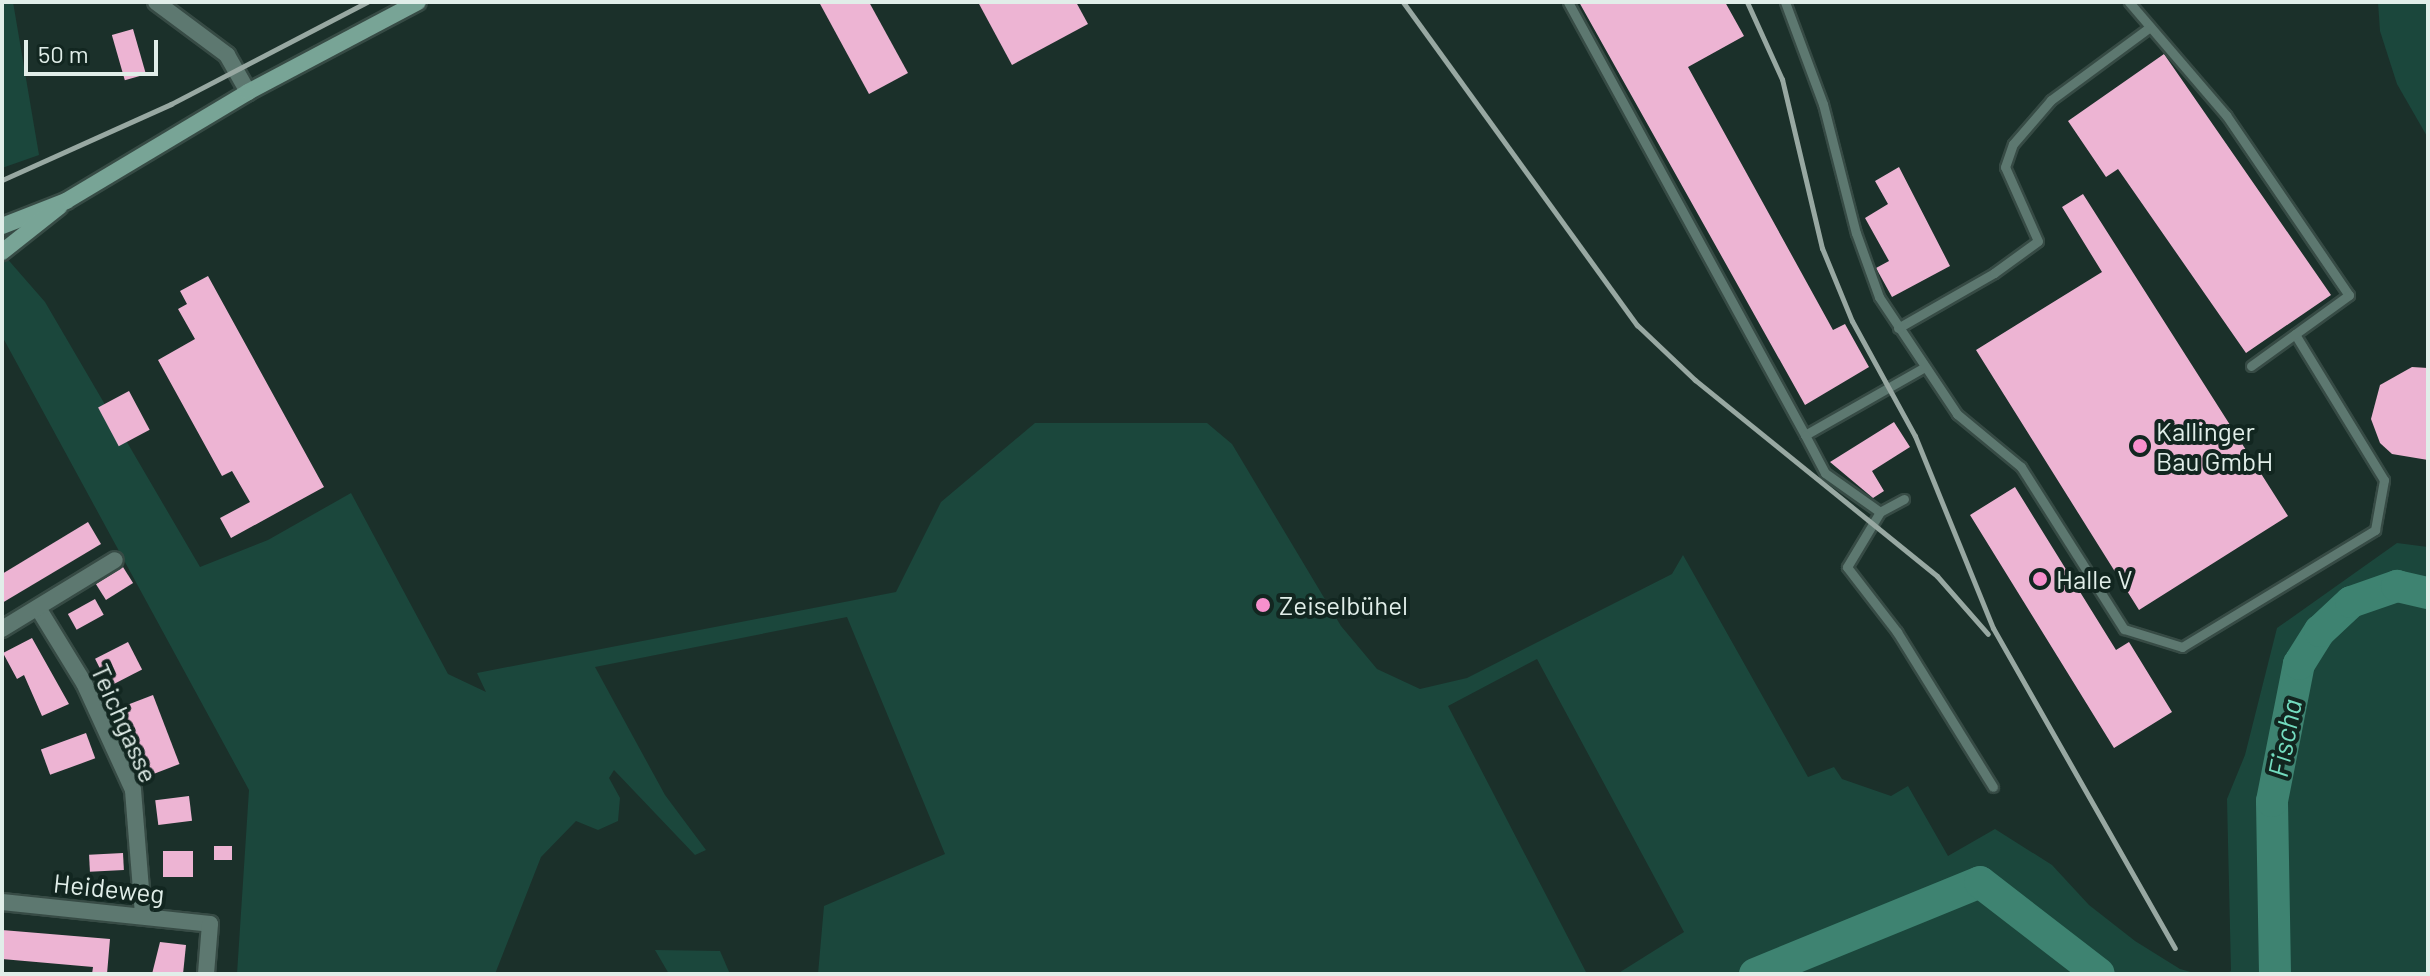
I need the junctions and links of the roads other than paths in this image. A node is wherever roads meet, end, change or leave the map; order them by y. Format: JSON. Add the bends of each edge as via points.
{"nodes":[{"id":1,"x":156,"y":2,"type":"edge"},
{"id":2,"x":418,"y":2,"type":"edge"},
{"id":3,"x":1568,"y":2,"type":"edge"},
{"id":4,"x":1785,"y":2,"type":"edge"},
{"id":5,"x":2129,"y":2,"type":"edge"},
{"id":6,"x":2150,"y":27,"type":"junction"},
{"id":7,"x":248,"y":92,"type":"junction"},
{"id":8,"x":66,"y":201,"type":"junction"},
{"id":9,"x":2,"y":226,"type":"edge"},
{"id":10,"x":2,"y":252,"type":"edge"},
{"id":11,"x":1898,"y":328,"type":"junction"},
{"id":12,"x":2295,"y":334,"type":"junction"},
{"id":13,"x":2251,"y":366,"type":"dead end"},
{"id":14,"x":1923,"y":368,"type":"junction"},
{"id":15,"x":1805,"y":435,"type":"junction"},
{"id":16,"x":1904,"y":499,"type":"dead end"},
{"id":17,"x":1880,"y":512,"type":"junction"},
{"id":18,"x":115,"y":560,"type":"dead end"},
{"id":19,"x":38,"y":608,"type":"junction"},
{"id":20,"x":2,"y":629,"type":"edge"},
{"id":21,"x":1993,"y":787,"type":"dead end"},
{"id":22,"x":2,"y":902,"type":"edge"},
{"id":23,"x":143,"y":915,"type":"junction"},
{"id":24,"x":206,"y":974,"type":"edge"}],
"edges":[{"from":1,"to":7,"type":"street","via":[[227,55]]},
{"from":2,"to":7,"type":"main road"},
{"from":3,"to":15,"type":"lane"},
{"from":4,"to":11,"type":"lane","via":[[1823,104],[1868,270]]},
{"from":5,"to":6,"type":"lane"},
{"from":6,"to":11,"type":"lane","via":[[2051,100],[2013,144],[2005,167],[2038,241]]},
{"from":6,"to":12,"type":"lane","via":[[2226,115],[2349,295]]},
{"from":7,"to":8,"type":"main road"},
{"from":8,"to":9,"type":"main road"},
{"from":8,"to":10,"type":"main road"},
{"from":11,"to":14,"type":"lane"},
{"from":12,"to":13,"type":"lane"},
{"from":12,"to":14,"type":"lane","via":[[2384,480],[2375,530],[2182,647],[2124,629],[2021,467],[1957,414]]},
{"from":14,"to":15,"type":"lane"},
{"from":15,"to":17,"type":"lane","via":[[1825,473]]},
{"from":16,"to":17,"type":"lane"},
{"from":17,"to":21,"type":"lane","via":[[1847,567],[1904,644]]},
{"from":18,"to":19,"type":"street"},
{"from":19,"to":20,"type":"street"},
{"from":19,"to":23,"type":"street","name":"Teichgasse","via":[[84,683],[133,790]]},
{"from":22,"to":23,"type":"street","name":"Heideweg"},
{"from":23,"to":24,"type":"street","name":"Heideweg","via":[[210,924]]}]}
